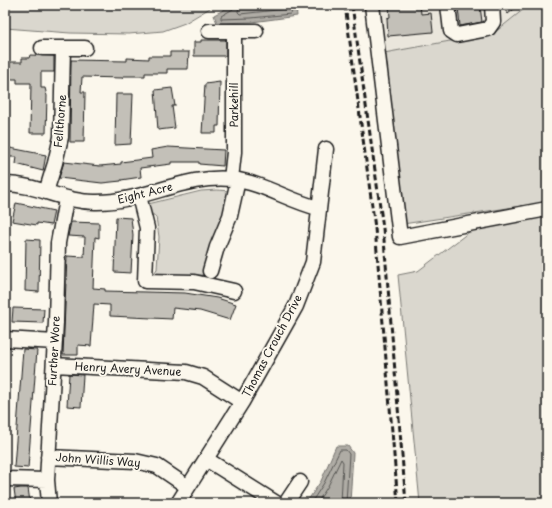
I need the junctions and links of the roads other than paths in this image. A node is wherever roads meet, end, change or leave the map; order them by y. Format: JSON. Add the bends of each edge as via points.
{"nodes":[{"id":1,"x":372,"y":5,"type":"edge"},
{"id":2,"x":448,"y":5,"type":"edge"},
{"id":3,"x":492,"y":5,"type":"edge"},
{"id":4,"x":209,"y":31,"type":"dead end"},
{"id":5,"x":234,"y":31,"type":"junction"},
{"id":6,"x":256,"y":31,"type":"dead end"},
{"id":7,"x":42,"y":48,"type":"dead end"},
{"id":8,"x":63,"y":48,"type":"junction"},
{"id":9,"x":85,"y":48,"type":"dead end"},
{"id":10,"x":326,"y":149,"type":"dead end"},
{"id":11,"x":234,"y":180,"type":"junction"},
{"id":12,"x":5,"y":184,"type":"edge"},
{"id":13,"x":46,"y":192,"type":"junction"},
{"id":14,"x":139,"y":196,"type":"junction"},
{"id":15,"x":66,"y":199,"type":"junction"},
{"id":16,"x":318,"y":208,"type":"junction"},
{"id":17,"x":547,"y":209,"type":"edge"},
{"id":18,"x":210,"y":271,"type":"dead end"},
{"id":19,"x":234,"y":291,"type":"dead end"},
{"id":20,"x":5,"y":339,"type":"edge"},
{"id":21,"x":55,"y":342,"type":"junction"},
{"id":22,"x":54,"y":365,"type":"junction"},
{"id":23,"x":242,"y":402,"type":"junction"},
{"id":24,"x":48,"y":457,"type":"junction"},
{"id":25,"x":206,"y":459,"type":"junction"},
{"id":26,"x":5,"y":479,"type":"edge"},
{"id":27,"x":47,"y":480,"type":"junction"},
{"id":28,"x":300,"y":482,"type":"dead end"},
{"id":29,"x":188,"y":487,"type":"junction"},
{"id":30,"x":49,"y":503,"type":"edge"},
{"id":31,"x":178,"y":503,"type":"edge"},
{"id":32,"x":276,"y":503,"type":"edge"},
{"id":33,"x":286,"y":503,"type":"edge"}],
"edges":[{"from":1,"to":17,"type":"street","via":[[400,237]]},
{"from":2,"to":3,"type":"street","via":[[451,31],[457,34],[488,30],[494,22]]},
{"from":4,"to":5,"type":"street"},
{"from":5,"to":6,"type":"street"},
{"from":5,"to":11,"type":"street","name":"Parkehill"},
{"from":7,"to":8,"type":"street"},
{"from":8,"to":9,"type":"street"},
{"from":8,"to":13,"type":"street","name":"Fellthorne","via":[[61,137],[56,163]]},
{"from":10,"to":16,"type":"street","name":"Thomas Crouch Drive"},
{"from":11,"to":14,"type":"street","name":"Eight Acre","via":[[187,182]]},
{"from":11,"to":16,"type":"street","name":"Eight Acre","via":[[254,184],[299,204]]},
{"from":11,"to":18,"type":"street","via":[[230,216]]},
{"from":12,"to":13,"type":"street","name":"Eight Acre"},
{"from":13,"to":15,"type":"street","name":"Eight Acre"},
{"from":14,"to":15,"type":"street","name":"Eight Acre","via":[[114,202]]},
{"from":14,"to":19,"type":"street","via":[[147,228],[145,281],[194,282]]},
{"from":15,"to":21,"type":"street","name":"Further Wore","via":[[58,243]]},
{"from":16,"to":23,"type":"street","name":"Thomas Crouch Drive","via":[[313,262],[296,306]]},
{"from":20,"to":21,"type":"street"},
{"from":21,"to":22,"type":"street","name":"Further Wore"},
{"from":22,"to":23,"type":"street","name":"Henry Avery Avenue","via":[[186,372],[203,377]]},
{"from":22,"to":24,"type":"street","name":"Further Wore"},
{"from":23,"to":25,"type":"street","name":"Thomas Crouch Drive"},
{"from":24,"to":27,"type":"street","name":"Further Wore"},
{"from":24,"to":29,"type":"street","name":"John Willis Way","via":[[135,461],[157,466]]},
{"from":25,"to":29,"type":"street","name":"Thomas Crouch Drive"},
{"from":25,"to":32,"type":"street"},
{"from":26,"to":27,"type":"street"},
{"from":27,"to":30,"type":"street","name":"Further Wore"},
{"from":28,"to":33,"type":"street"},
{"from":29,"to":31,"type":"street","name":"Thomas Crouch Drive"}]}
